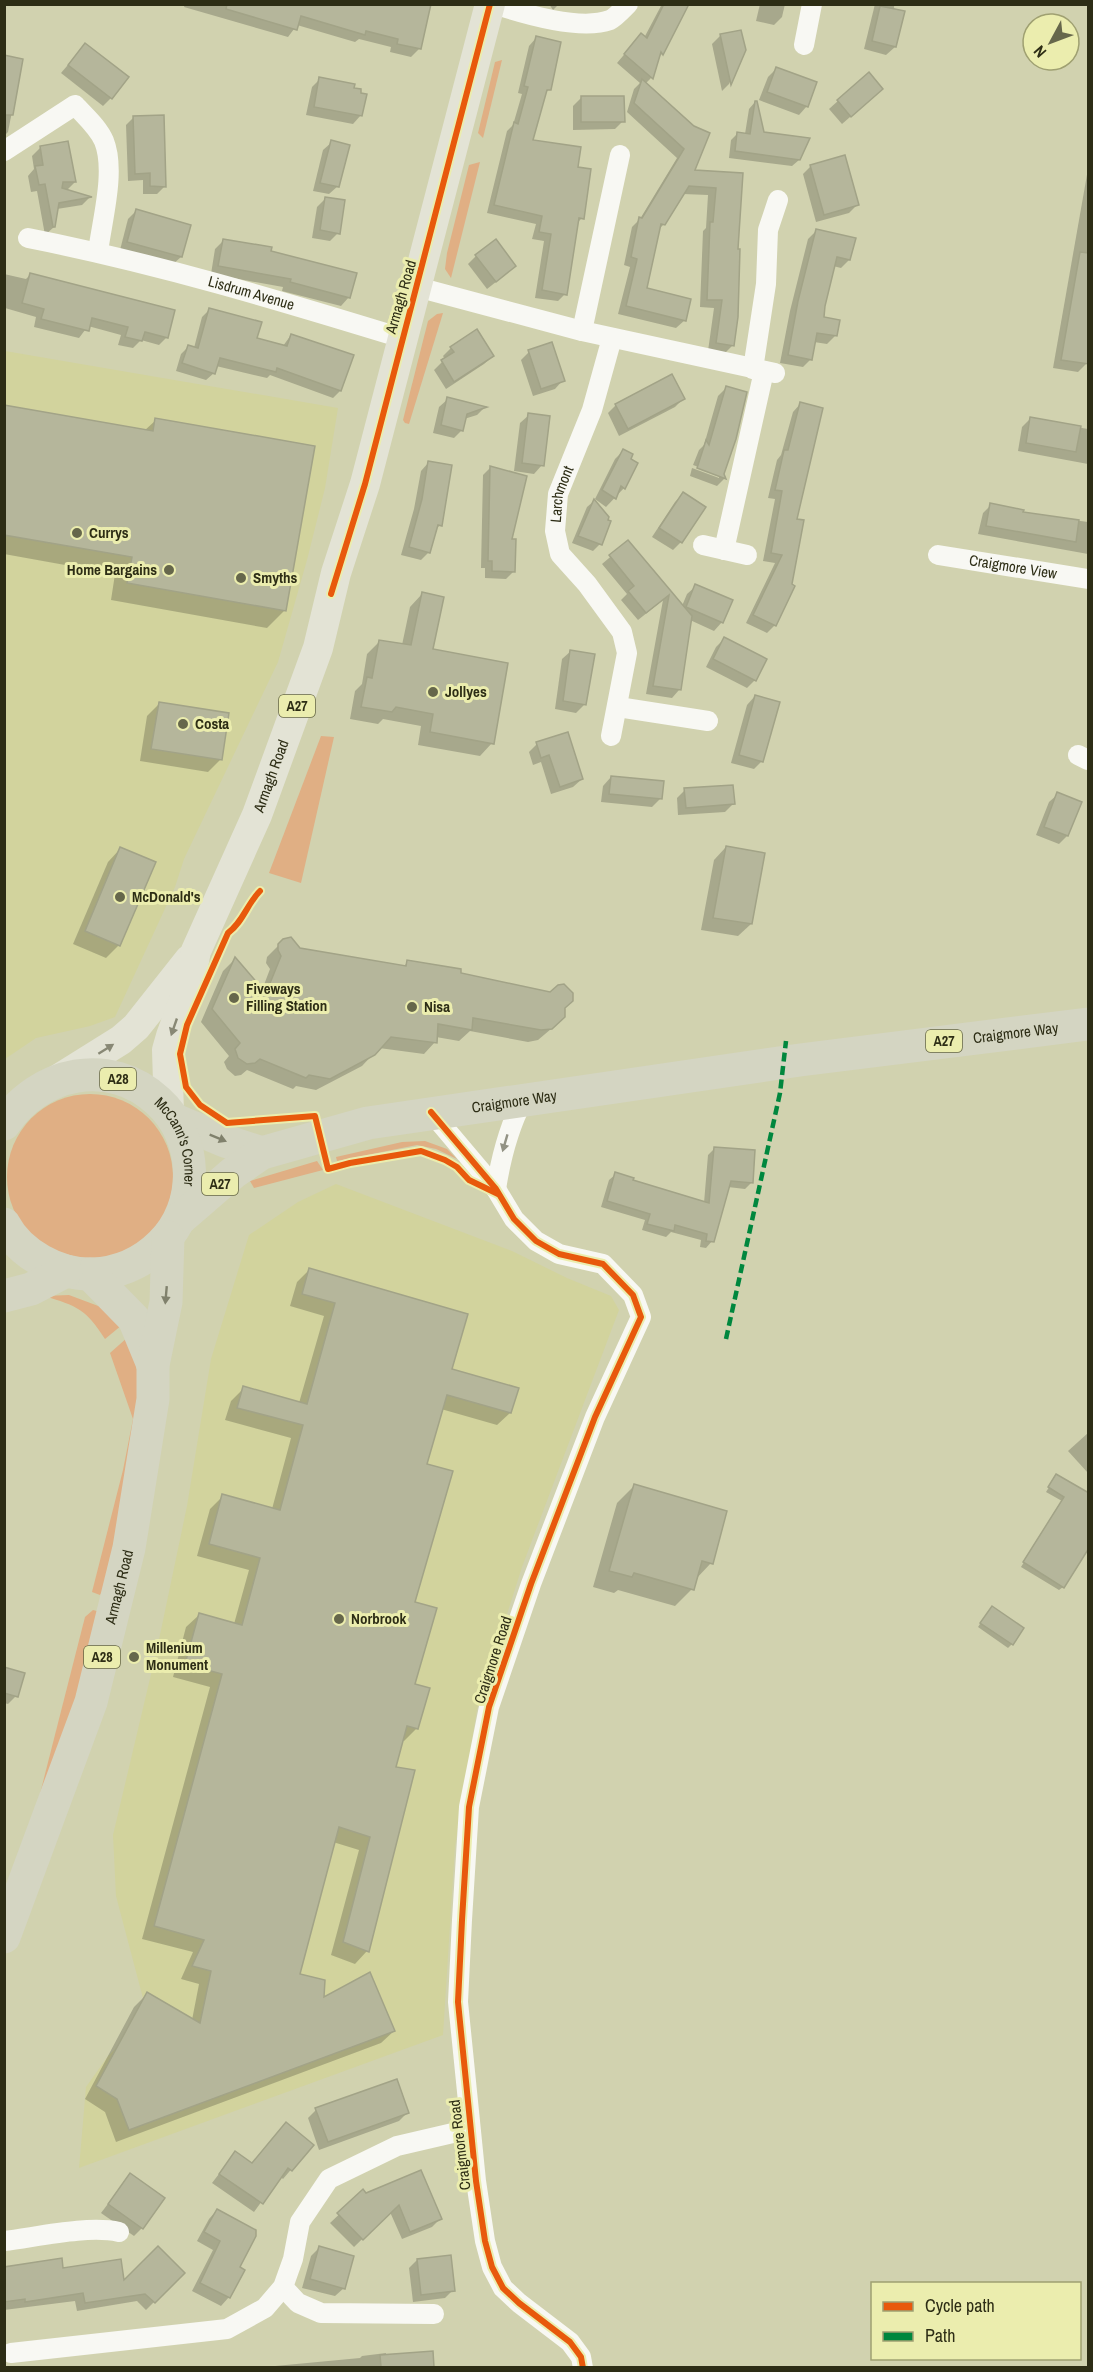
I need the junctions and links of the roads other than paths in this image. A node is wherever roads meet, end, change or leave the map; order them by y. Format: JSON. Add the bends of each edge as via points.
{"nodes":[{"id":1,"x":492,"y":4,"type":"edge"},
{"id":2,"x":628,"y":4,"type":"edge"},
{"id":3,"x":812,"y":4,"type":"edge"},
{"id":4,"x":804,"y":45,"type":"dead end"},
{"id":5,"x":4,"y":151,"type":"edge"},
{"id":6,"x":620,"y":155,"type":"dead end"},
{"id":7,"x":778,"y":200,"type":"dead end"},
{"id":8,"x":28,"y":238,"type":"dead end"},
{"id":9,"x":98,"y":252,"type":"junction"},
{"id":10,"x":417,"y":287,"type":"junction"},
{"id":11,"x":582,"y":331,"type":"junction"},
{"id":12,"x":402,"y":338,"type":"junction"},
{"id":13,"x":612,"y":338,"type":"junction"},
{"id":14,"x":764,"y":371,"type":"junction"},
{"id":15,"x":704,"y":545,"type":"dead end"},
{"id":16,"x":724,"y":550,"type":"junction"},
{"id":17,"x":747,"y":555,"type":"dead end"},
{"id":18,"x":938,"y":555,"type":"dead end"},
{"id":19,"x":1089,"y":579,"type":"edge"},
{"id":20,"x":618,"y":707,"type":"junction"},
{"id":21,"x":708,"y":721,"type":"dead end"},
{"id":22,"x":611,"y":736,"type":"dead end"},
{"id":23,"x":196,"y":951,"type":"junction"},
{"id":24,"x":1089,"y":1024,"type":"edge"},
{"id":25,"x":57,"y":1080,"type":"junction"},
{"id":26,"x":523,"y":1100,"type":"junction"},
{"id":27,"x":431,"y":1112,"type":"junction"},
{"id":28,"x":8,"y":1117,"type":"edge"},
{"id":29,"x":172,"y":1117,"type":"junction"},
{"id":30,"x":261,"y":1153,"type":"junction"},
{"id":31,"x":496,"y":1189,"type":"junction"},
{"id":32,"x":175,"y":1227,"type":"junction"},
{"id":33,"x":13,"y":1234,"type":"edge"},
{"id":34,"x":78,"y":1272,"type":"junction"},
{"id":35,"x":4,"y":1294,"type":"edge"},
{"id":36,"x":153,"y":1365,"type":"junction"},
{"id":37,"x":4,"y":1937,"type":"edge"},
{"id":38,"x":470,"y":2129,"type":"junction"},
{"id":39,"x":119,"y":2232,"type":"dead end"},
{"id":40,"x":4,"y":2241,"type":"edge"},
{"id":41,"x":283,"y":2287,"type":"junction"},
{"id":42,"x":434,"y":2314,"type":"dead end"},
{"id":43,"x":11,"y":2353,"type":"dead end"},
{"id":44,"x":583,"y":2367,"type":"edge"}],
"edges":[{"from":1,"to":2,"type":"street","via":[[544,19],[580,23],[611,20]]},
{"from":1,"to":10,"type":"main road","name":"Armagh Road","number":"A27"},
{"from":3,"to":4,"type":"street"},
{"from":5,"to":9,"type":"street","via":[[75,105],[90,120],[104,141],[109,167]]},
{"from":6,"to":11,"type":"street"},
{"from":7,"to":14,"type":"street","via":[[768,230]]},
{"from":8,"to":9,"type":"street","name":"Lisdrum Avenue"},
{"from":9,"to":12,"type":"street","name":"Lisdrum Avenue"},
{"from":10,"to":11,"type":"street"},
{"from":10,"to":12,"type":"main road","name":"Armagh Road","number":"A27"},
{"from":11,"to":13,"type":"street"},
{"from":12,"to":23,"type":"main road","name":"Armagh Road","number":"A27","via":[[318,648],[257,815]]},
{"from":13,"to":14,"type":"street"},
{"from":13,"to":20,"type":"street","name":"Larchmont","via":[[592,410],[558,494],[555,531],[560,554],[622,632],[627,652]]},
{"from":14,"to":16,"type":"street"},
{"from":15,"to":16,"type":"street"},
{"from":16,"to":17,"type":"street"},
{"from":18,"to":19,"type":"street","name":"Craigmore View"},
{"from":20,"to":21,"type":"street"},
{"from":20,"to":22,"type":"street","name":"Larchmont"},
{"from":25,"to":23,"type":"main road","name":"Armagh Road","number":"A27","one_way":true,"via":[[136,1027]]},
{"from":23,"to":29,"type":"main road","name":"Armagh Road","number":"A27","one_way":true,"via":[[188,990],[167,1050]]},
{"from":24,"to":26,"type":"highway","name":"Craigmore Way","number":"A27"},
{"from":25,"to":28,"type":"highway","name":"McCann's Corner","number":"A28","via":[[33,1092]]},
{"from":25,"to":29,"type":"highway","name":"McCann's Corner","number":"A28","via":[[83,1074],[110,1076],[135,1085],[158,1100]]},
{"from":26,"to":27,"type":"highway","name":"Craigmore Way","number":"A27"},
{"from":26,"to":31,"type":"street","one_way":true,"via":[[509,1128]]},
{"from":27,"to":30,"type":"highway","name":"Craigmore Way","number":"A27","via":[[368,1123]]},
{"from":27,"to":31,"type":"street","name":"Craigmore Road"},
{"from":29,"to":30,"type":"highway","one_way":true,"via":[[225,1142]]},
{"from":29,"to":32,"type":"highway","name":"McCann's Corner","number":"A28","via":[[186,1146],[191,1173],[188,1196]]},
{"from":30,"to":32,"type":"highway","name":"Craigmore Way","number":"A27","via":[[233,1173]]},
{"from":31,"to":38,"type":"street","name":"Craigmore Road","via":[[514,1219],[536,1241],[559,1254],[603,1264],[633,1295],[641,1317],[595,1417],[489,1707],[469,1807],[458,2002]]},
{"from":32,"to":34,"type":"highway","via":[[153,1253],[134,1265],[112,1272]]},
{"from":32,"to":36,"type":"highway","name":"Armagh Road","number":"A28","one_way":true},
{"from":33,"to":34,"type":"highway","number":"A28","via":[[42,1261]]},
{"from":33,"to":35,"type":"highway","via":[[15,1279]]},
{"from":34,"to":35,"type":"highway"},
{"from":34,"to":36,"type":"highway","name":"Armagh Road","number":"A28","via":[[134,1319]]},
{"from":36,"to":37,"type":"highway","name":"Armagh Road","number":"A28","via":[[153,1399],[129,1548],[94,1691]]},
{"from":38,"to":41,"type":"street","via":[[397,2146],[329,2179],[300,2222]]},
{"from":38,"to":44,"type":"street","name":"Craigmore Road","via":[[492,2268],[503,2288],[570,2342]]},
{"from":39,"to":40,"type":"street","via":[[92,2230]]},
{"from":41,"to":42,"type":"street","via":[[298,2303],[321,2313]]},
{"from":41,"to":43,"type":"street","via":[[265,2308],[227,2328]]}]}
